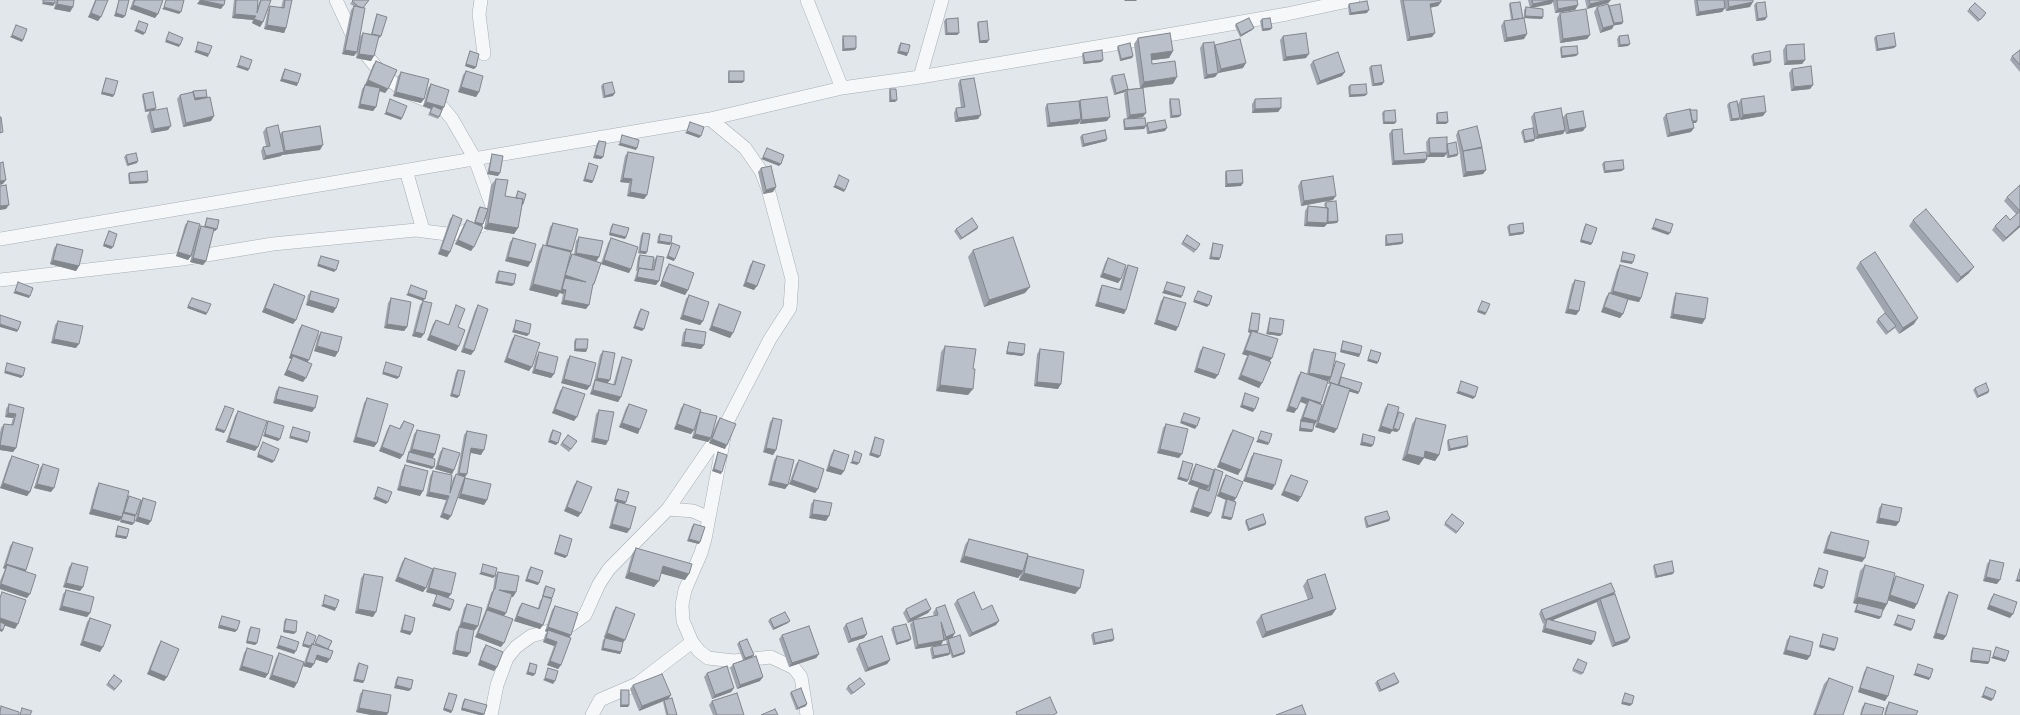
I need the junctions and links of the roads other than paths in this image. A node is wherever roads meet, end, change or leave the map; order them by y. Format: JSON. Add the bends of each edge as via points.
{"nodes":[{"id":1,"x":336,"y":0,"type":"edge"},
{"id":2,"x":481,"y":0,"type":"edge"},
{"id":3,"x":807,"y":0,"type":"edge"},
{"id":4,"x":942,"y":0,"type":"edge"},
{"id":5,"x":1353,"y":0,"type":"edge"},
{"id":6,"x":484,"y":54,"type":"dead end"},
{"id":7,"x":920,"y":77,"type":"junction"},
{"id":8,"x":842,"y":88,"type":"junction"},
{"id":9,"x":710,"y":119,"type":"junction"},
{"id":10,"x":476,"y":159,"type":"junction"},
{"id":11,"x":406,"y":170,"type":"junction"},
{"id":12,"x":423,"y":230,"type":"junction"},
{"id":13,"x":0,"y":239,"type":"edge"},
{"id":14,"x":0,"y":280,"type":"edge"},
{"id":15,"x":725,"y":426,"type":"junction"},
{"id":16,"x":668,"y":510,"type":"junction"},
{"id":17,"x":709,"y":518,"type":"junction"},
{"id":18,"x":692,"y":642,"type":"junction"},
{"id":19,"x":491,"y":715,"type":"edge"},
{"id":20,"x":592,"y":715,"type":"edge"},
{"id":21,"x":807,"y":715,"type":"edge"}],
"edges":[{"from":1,"to":10,"type":"street","via":[[355,41],[381,73],[404,91],[442,107]]},
{"from":2,"to":6,"type":"street","via":[[479,14]]},
{"from":3,"to":8,"type":"street"},
{"from":4,"to":7,"type":"street"},
{"from":5,"to":7,"type":"street","via":[[1187,32]]},
{"from":7,"to":8,"type":"street"},
{"from":8,"to":9,"type":"street"},
{"from":9,"to":10,"type":"street"},
{"from":9,"to":15,"type":"street","via":[[745,148],[761,171],[792,279],[792,302],[788,313],[770,339]]},
{"from":10,"to":11,"type":"street"},
{"from":10,"to":12,"type":"street","via":[[497,220],[460,234]]},
{"from":11,"to":12,"type":"street"},
{"from":11,"to":13,"type":"street"},
{"from":12,"to":14,"type":"street","via":[[273,244],[182,259]]},
{"from":15,"to":16,"type":"street"},
{"from":15,"to":17,"type":"street"},
{"from":16,"to":17,"type":"street","via":[[693,511]]},
{"from":16,"to":19,"type":"street","via":[[609,569],[599,584],[587,612],[580,619],[531,636],[516,647],[507,658],[500,674]]},
{"from":17,"to":18,"type":"street","via":[[701,553],[682,600],[683,621]]},
{"from":18,"to":20,"type":"street","via":[[637,684],[600,700]]},
{"from":18,"to":21,"type":"street","via":[[703,655],[714,659],[734,661],[771,657],[794,668],[801,677]]}]}
